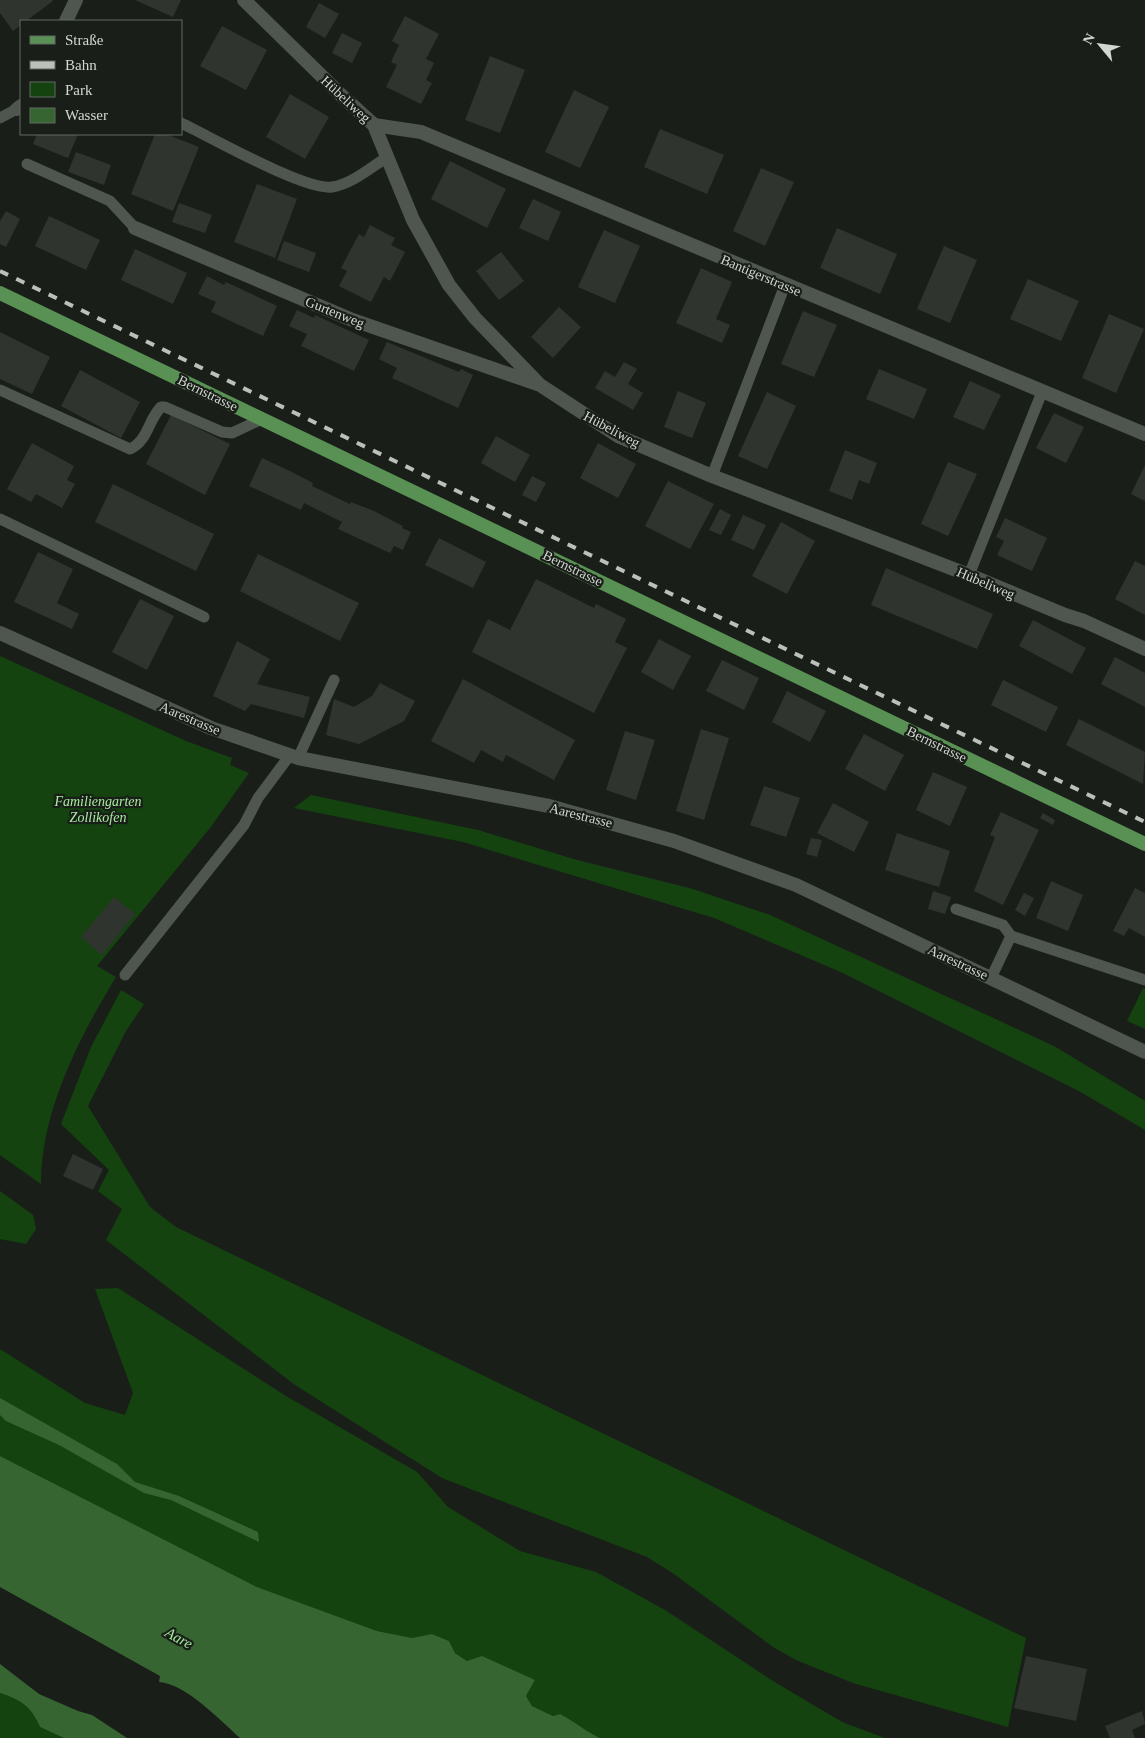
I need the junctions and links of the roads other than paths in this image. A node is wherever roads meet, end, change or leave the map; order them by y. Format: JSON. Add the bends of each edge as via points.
{"nodes":[{"id":1,"x":76,"y":0,"type":"edge"},
{"id":2,"x":244,"y":0,"type":"edge"},
{"id":3,"x":66,"y":20,"type":"edge"},
{"id":4,"x":19,"y":108,"type":"edge"},
{"id":5,"x":0,"y":118,"type":"edge"},
{"id":6,"x":182,"y":123,"type":"edge"},
{"id":7,"x":374,"y":125,"type":"junction"},
{"id":8,"x":386,"y":158,"type":"junction"},
{"id":9,"x":26,"y":164,"type":"dead end"},
{"id":10,"x":135,"y":228,"type":"joint"},
{"id":11,"x":785,"y":285,"type":"junction"},
{"id":12,"x":0,"y":293,"type":"edge"},
{"id":13,"x":540,"y":385,"type":"junction"},
{"id":14,"x":0,"y":390,"type":"edge"},
{"id":15,"x":1042,"y":392,"type":"junction"},
{"id":16,"x":262,"y":419,"type":"junction"},
{"id":17,"x":1145,"y":434,"type":"edge"},
{"id":18,"x":712,"y":476,"type":"junction"},
{"id":19,"x":0,"y":519,"type":"edge"},
{"id":20,"x":969,"y":575,"type":"junction"},
{"id":21,"x":204,"y":617,"type":"dead end"},
{"id":22,"x":0,"y":633,"type":"edge"},
{"id":23,"x":1145,"y":649,"type":"edge"},
{"id":24,"x":334,"y":680,"type":"dead end"},
{"id":25,"x":294,"y":756,"type":"junction"},
{"id":26,"x":1145,"y":844,"type":"edge"},
{"id":27,"x":956,"y":909,"type":"dead end"},
{"id":28,"x":1011,"y":936,"type":"junction"},
{"id":29,"x":125,"y":975,"type":"dead end"},
{"id":30,"x":991,"y":978,"type":"junction"},
{"id":31,"x":1145,"y":980,"type":"edge"},
{"id":32,"x":1145,"y":1052,"type":"edge"}],
"edges":[{"from":1,"to":3,"type":"street"},
{"from":2,"to":7,"type":"street","name":"Hübeliweg","via":[[340,96]]},
{"from":4,"to":5,"type":"lane"},
{"from":6,"to":8,"type":"lane","via":[[296,180],[323,188],[345,184]]},
{"from":7,"to":8,"type":"street","name":"Hübeliweg"},
{"from":7,"to":11,"type":"street","name":"Bantigerstrasse","via":[[421,132]]},
{"from":8,"to":13,"type":"street","name":"Hübeliweg","via":[[413,220],[449,285],[475,318]]},
{"from":9,"to":10,"type":"lane","via":[[110,200]]},
{"from":10,"to":13,"type":"street","name":"Gurtenweg","via":[[350,319]]},
{"from":11,"to":15,"type":"street","name":"Bantigerstrasse"},
{"from":11,"to":18,"type":"lane"},
{"from":12,"to":16,"type":"main road","name":"Bernstrasse"},
{"from":13,"to":18,"type":"street","name":"Hübeliweg","via":[[618,436]]},
{"from":14,"to":16,"type":"lane","via":[[130,449],[143,438],[160,407],[232,434]]},
{"from":15,"to":17,"type":"street","name":"Bantigerstrasse"},
{"from":15,"to":20,"type":"lane"},
{"from":16,"to":26,"type":"main road","name":"Bernstrasse"},
{"from":18,"to":20,"type":"street","name":"Hübeliweg"},
{"from":19,"to":21,"type":"lane"},
{"from":20,"to":23,"type":"street","name":"Hübeliweg"},
{"from":22,"to":25,"type":"street","name":"Aarestrasse","via":[[212,728]]},
{"from":24,"to":25,"type":"lane"},
{"from":25,"to":29,"type":"lane","via":[[258,798],[244,825]]},
{"from":25,"to":30,"type":"street","name":"Aarestrasse","via":[[540,804],[674,841],[796,885]]},
{"from":27,"to":28,"type":"lane","via":[[1003,925]]},
{"from":28,"to":30,"type":"lane"},
{"from":28,"to":31,"type":"lane"},
{"from":30,"to":32,"type":"street","name":"Aarestrasse"}]}
